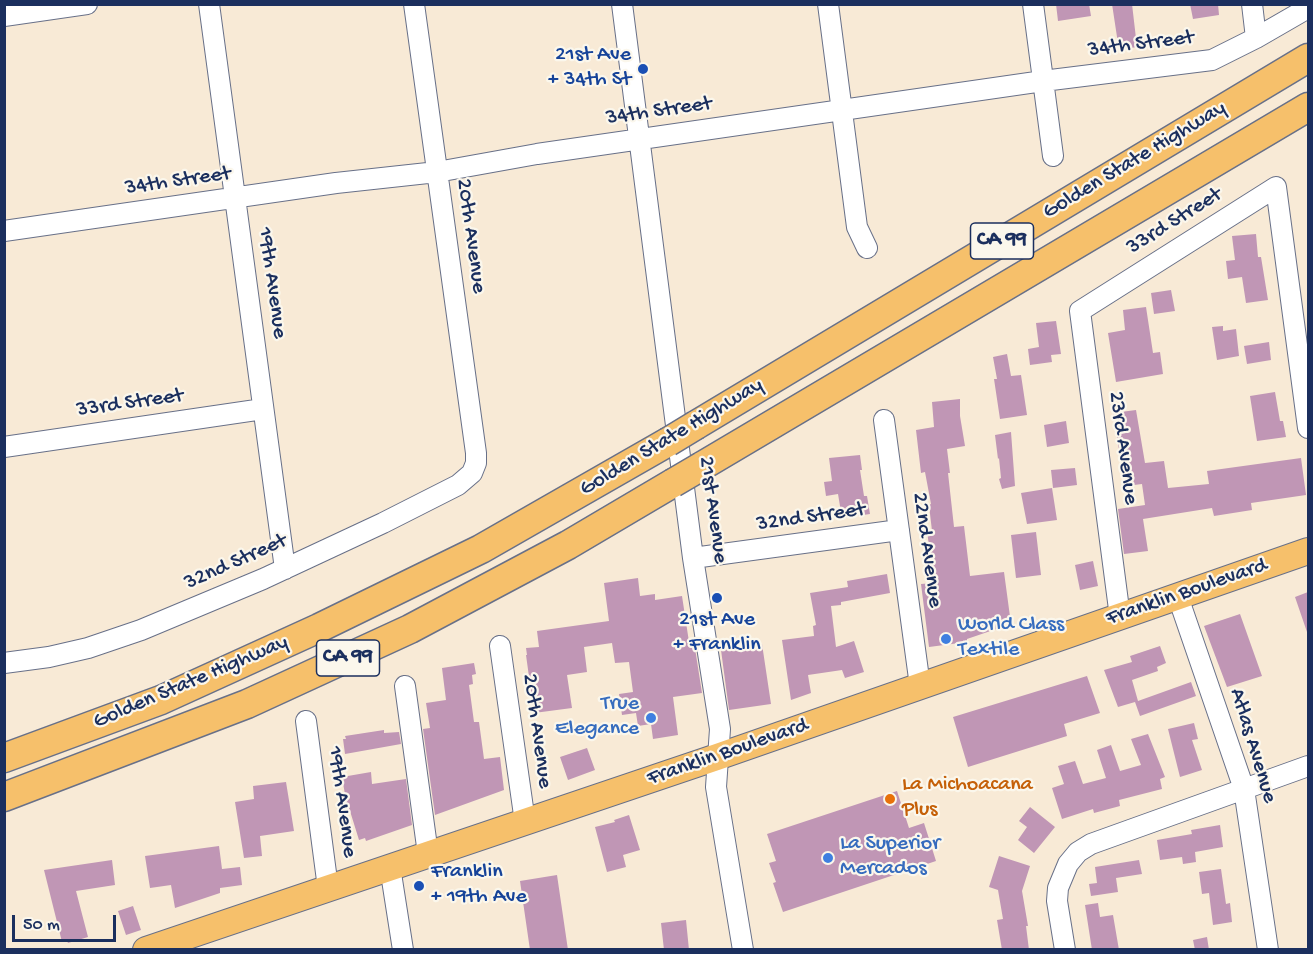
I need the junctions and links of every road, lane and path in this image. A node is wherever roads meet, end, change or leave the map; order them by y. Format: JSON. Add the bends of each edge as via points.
{"nodes":[{"id":1,"x":87,"y":4,"type":"edge"},
{"id":2,"x":209,"y":4,"type":"edge"},
{"id":3,"x":414,"y":4,"type":"edge"},
{"id":4,"x":622,"y":4,"type":"edge"},
{"id":5,"x":828,"y":4,"type":"edge"},
{"id":6,"x":1033,"y":4,"type":"edge"},
{"id":7,"x":1252,"y":4,"type":"edge"},
{"id":8,"x":1308,"y":8,"type":"edge"},
{"id":9,"x":4,"y":16,"type":"edge"},
{"id":10,"x":1256,"y":38,"type":"junction"},
{"id":11,"x":1308,"y":58,"type":"edge"},
{"id":12,"x":1043,"y":81,"type":"junction"},
{"id":13,"x":1308,"y":107,"type":"edge"},
{"id":14,"x":842,"y":110,"type":"junction"},
{"id":15,"x":639,"y":140,"type":"junction"},
{"id":16,"x":1053,"y":156,"type":"dead end"},
{"id":17,"x":437,"y":172,"type":"junction"},
{"id":18,"x":235,"y":198,"type":"junction"},
{"id":19,"x":4,"y":231,"type":"edge"},
{"id":20,"x":867,"y":248,"type":"dead end"},
{"id":21,"x":1100,"y":298,"type":"joint"},
{"id":22,"x":263,"y":409,"type":"junction"},
{"id":23,"x":884,"y":420,"type":"dead end"},
{"id":24,"x":1308,"y":428,"type":"edge"},
{"id":25,"x":4,"y":447,"type":"edge"},
{"id":26,"x":472,"y":473,"type":"joint"},
{"id":27,"x":899,"y":530,"type":"junction"},
{"id":28,"x":1308,"y":551,"type":"edge"},
{"id":29,"x":693,"y":558,"type":"junction"},
{"id":30,"x":285,"y":569,"type":"junction"},
{"id":31,"x":1178,"y":597,"type":"junction"},
{"id":32,"x":1120,"y":616,"type":"junction"},
{"id":33,"x":500,"y":646,"type":"dead end"},
{"id":34,"x":4,"y":663,"type":"edge"},
{"id":35,"x":405,"y":686,"type":"dead end"},
{"id":36,"x":920,"y":686,"type":"junction"},
{"id":37,"x":306,"y":722,"type":"dead end"},
{"id":38,"x":717,"y":757,"type":"junction"},
{"id":39,"x":4,"y":758,"type":"edge"},
{"id":40,"x":1308,"y":766,"type":"edge"},
{"id":41,"x":1244,"y":789,"type":"junction"},
{"id":42,"x":4,"y":797,"type":"edge"},
{"id":43,"x":525,"y":822,"type":"junction"},
{"id":44,"x":428,"y":855,"type":"junction"},
{"id":45,"x":390,"y":867,"type":"junction"},
{"id":46,"x":328,"y":888,"type":"junction"},
{"id":47,"x":146,"y":950,"type":"edge"},
{"id":48,"x":403,"y":950,"type":"edge"},
{"id":49,"x":743,"y":950,"type":"edge"},
{"id":50,"x":1065,"y":950,"type":"edge"},
{"id":51,"x":1268,"y":950,"type":"edge"}],
"edges":[{"from":1,"to":9,"type":"street"},
{"from":2,"to":18,"type":"street","name":"19th Avenue"},
{"from":3,"to":17,"type":"street","name":"20th Avenue"},
{"from":4,"to":15,"type":"street","name":"21st Avenue"},
{"from":5,"to":14,"type":"street"},
{"from":6,"to":12,"type":"street"},
{"from":7,"to":10,"type":"street"},
{"from":8,"to":10,"type":"street","name":"34th Street"},
{"from":10,"to":12,"type":"street","name":"34th Street","via":[[1212,60]]},
{"from":11,"to":39,"type":"highway","name":"Golden State Highway","number":"CA 99","bridge":true,"via":[[668,442],[481,549],[161,700]]},
{"from":12,"to":14,"type":"street","name":"34th Street"},
{"from":12,"to":16,"type":"street"},
{"from":13,"to":42,"type":"highway","name":"Golden State Highway","number":"CA 99","bridge":true,"via":[[568,545],[410,629],[247,704]]},
{"from":14,"to":15,"type":"street","name":"34th Street"},
{"from":14,"to":20,"type":"street","via":[[857,227]]},
{"from":15,"to":17,"type":"street","name":"34th Street"},
{"from":15,"to":29,"type":"street","name":"21st Avenue"},
{"from":17,"to":18,"type":"street","name":"34th Street"},
{"from":17,"to":26,"type":"street","name":"20th Avenue","via":[[476,453]]},
{"from":18,"to":19,"type":"street","name":"34th Street"},
{"from":18,"to":22,"type":"street","name":"19th Avenue"},
{"from":21,"to":24,"type":"street","name":"33rd Street","via":[[1276,187]]},
{"from":21,"to":32,"type":"street","name":"23rd Avenue","via":[[1080,311]]},
{"from":22,"to":25,"type":"street","name":"33rd Street"},
{"from":22,"to":30,"type":"street","name":"19th Avenue"},
{"from":23,"to":27,"type":"street","name":"22nd Avenue"},
{"from":26,"to":30,"type":"street","name":"32nd Street","via":[[458,485]]},
{"from":27,"to":29,"type":"street","name":"32nd Street"},
{"from":27,"to":36,"type":"street","name":"22nd Avenue"},
{"from":28,"to":31,"type":"main road","name":"Franklin Boulevard"},
{"from":29,"to":38,"type":"street","name":"21st Avenue","via":[[720,729]]},
{"from":30,"to":34,"type":"street","name":"32nd Street","via":[[141,630],[49,657]]},
{"from":31,"to":32,"type":"main road","name":"Franklin Boulevard"},
{"from":31,"to":41,"type":"street","name":"Atlas Avenue"},
{"from":32,"to":36,"type":"main road","name":"Franklin Boulevard"},
{"from":33,"to":43,"type":"street","name":"20th Avenue"},
{"from":35,"to":44,"type":"street"},
{"from":36,"to":38,"type":"main road","name":"Franklin Boulevard"},
{"from":37,"to":46,"type":"street","name":"19th Avenue"},
{"from":38,"to":43,"type":"main road","name":"Franklin Boulevard"},
{"from":38,"to":49,"type":"street","name":"21st Avenue","via":[[716,787]]},
{"from":40,"to":41,"type":"street"},
{"from":41,"to":50,"type":"street","via":[[1078,852],[1058,888]]},
{"from":41,"to":51,"type":"street","name":"Atlas Avenue"},
{"from":43,"to":44,"type":"main road","name":"Franklin Boulevard"},
{"from":44,"to":45,"type":"main road","name":"Franklin Boulevard"},
{"from":45,"to":46,"type":"main road","name":"Franklin Boulevard"},
{"from":45,"to":48,"type":"street","name":"19th Avenue"},
{"from":46,"to":47,"type":"main road","name":"Franklin Boulevard"}]}
